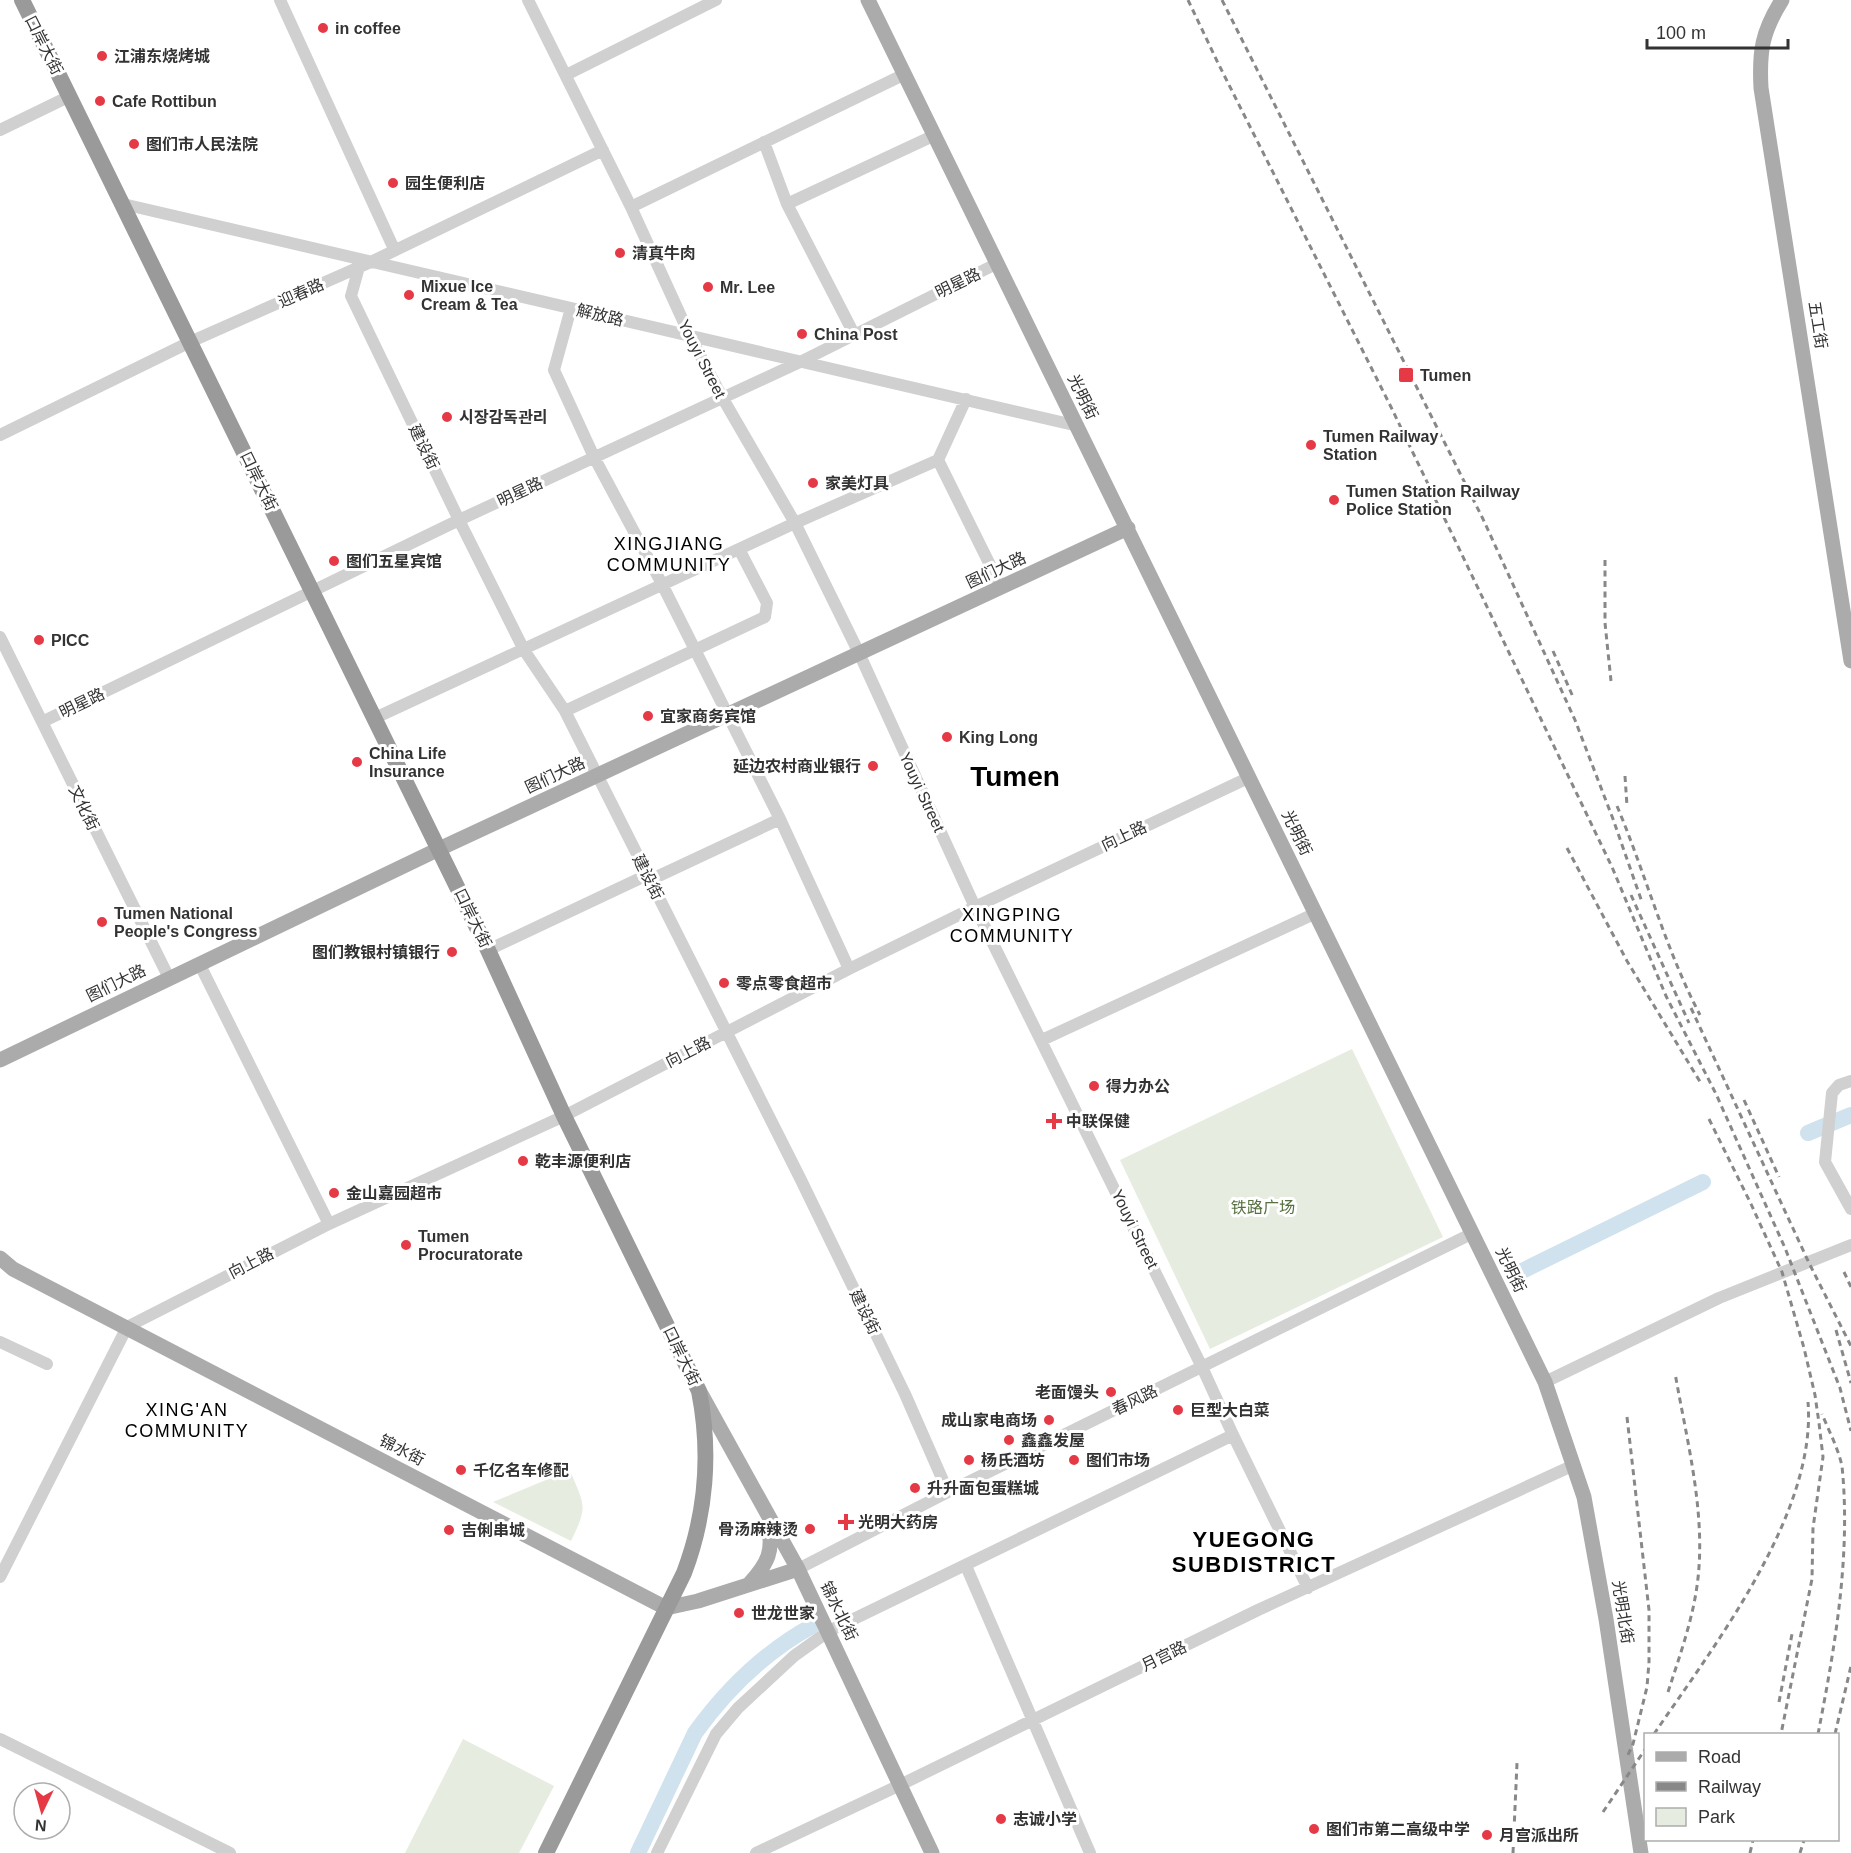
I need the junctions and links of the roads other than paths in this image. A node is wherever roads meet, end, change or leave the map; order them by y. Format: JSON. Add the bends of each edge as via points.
{"nodes":[{"id":1,"x":22,"y":0,"type":"edge"},
{"id":2,"x":280,"y":0,"type":"edge"},
{"id":3,"x":528,"y":0,"type":"edge"},
{"id":4,"x":716,"y":0,"type":"edge"},
{"id":5,"x":868,"y":0,"type":"edge"},
{"id":6,"x":1782,"y":0,"type":"edge"},
{"id":7,"x":904,"y":74,"type":"junction"},
{"id":8,"x":566,"y":75,"type":"junction"},
{"id":9,"x":70,"y":96,"type":"junction"},
{"id":10,"x":0,"y":130,"type":"edge"},
{"id":11,"x":935,"y":135,"type":"junction"},
{"id":12,"x":764,"y":142,"type":"junction"},
{"id":13,"x":603,"y":150,"type":"junction"},
{"id":14,"x":123,"y":204,"type":"junction"},
{"id":15,"x":787,"y":204,"type":"junction"},
{"id":16,"x":631,"y":207,"type":"junction"},
{"id":17,"x":394,"y":249,"type":"junction"},
{"id":18,"x":373,"y":261,"type":"junction"},
{"id":19,"x":998,"y":263,"type":"junction"},
{"id":20,"x":359,"y":267,"type":"junction"},
{"id":21,"x":571,"y":308,"type":"junction"},
{"id":22,"x":854,"y":334,"type":"junction"},
{"id":23,"x":690,"y":336,"type":"junction"},
{"id":24,"x":190,"y":342,"type":"junction"},
{"id":25,"x":802,"y":361,"type":"junction"},
{"id":26,"x":722,"y":397,"type":"junction"},
{"id":27,"x":966,"y":399,"type":"junction"},
{"id":28,"x":1078,"y":426,"type":"junction"},
{"id":29,"x":0,"y":435,"type":"edge"},
{"id":30,"x":594,"y":457,"type":"junction"},
{"id":31,"x":938,"y":460,"type":"junction"},
{"id":32,"x":459,"y":520,"type":"junction"},
{"id":33,"x":795,"y":523,"type":"junction"},
{"id":34,"x":1128,"y":528,"type":"junction"},
{"id":35,"x":739,"y":549,"type":"junction"},
{"id":36,"x":662,"y":584,"type":"junction"},
{"id":37,"x":1001,"y":587,"type":"junction"},
{"id":38,"x":313,"y":592,"type":"junction"},
{"id":39,"x":0,"y":637,"type":"edge"},
{"id":40,"x":524,"y":650,"type":"junction"},
{"id":41,"x":695,"y":650,"type":"junction"},
{"id":42,"x":859,"y":653,"type":"junction"},
{"id":43,"x":1851,"y":661,"type":"edge"},
{"id":44,"x":565,"y":711,"type":"junction"},
{"id":45,"x":728,"y":714,"type":"junction"},
{"id":46,"x":375,"y":718,"type":"junction"},
{"id":47,"x":42,"y":723,"type":"junction"},
{"id":48,"x":597,"y":775,"type":"junction"},
{"id":49,"x":1250,"y":777,"type":"junction"},
{"id":50,"x":780,"y":819,"type":"junction"},
{"id":51,"x":439,"y":849,"type":"junction"},
{"id":52,"x":649,"y":878,"type":"junction"},
{"id":53,"x":975,"y":907,"type":"junction"},
{"id":54,"x":1316,"y":913,"type":"junction"},
{"id":55,"x":488,"y":950,"type":"junction"},
{"id":56,"x":200,"y":963,"type":"junction"},
{"id":57,"x":849,"y":969,"type":"junction"},
{"id":58,"x":169,"y":978,"type":"junction"},
{"id":59,"x":726,"y":1032,"type":"junction"},
{"id":60,"x":1042,"y":1040,"type":"junction"},
{"id":61,"x":0,"y":1060,"type":"edge"},
{"id":62,"x":1851,"y":1081,"type":"edge"},
{"id":63,"x":564,"y":1116,"type":"junction"},
{"id":64,"x":1851,"y":1209,"type":"edge"},
{"id":65,"x":329,"y":1224,"type":"junction"},
{"id":66,"x":1473,"y":1233,"type":"junction"},
{"id":67,"x":1851,"y":1245,"type":"edge"},
{"id":68,"x":0,"y":1258,"type":"edge"},
{"id":69,"x":127,"y":1327,"type":"junction"},
{"id":70,"x":0,"y":1342,"type":"edge"},
{"id":71,"x":47,"y":1364,"type":"dead end"},
{"id":72,"x":1202,"y":1366,"type":"junction"},
{"id":73,"x":1545,"y":1382,"type":"junction"},
{"id":74,"x":699,"y":1391,"type":"junction"},
{"id":75,"x":1233,"y":1435,"type":"junction"},
{"id":76,"x":1574,"y":1465,"type":"junction"},
{"id":77,"x":948,"y":1492,"type":"junction"},
{"id":78,"x":764,"y":1506,"type":"junction"},
{"id":79,"x":966,"y":1566,"type":"junction"},
{"id":80,"x":798,"y":1569,"type":"junction"},
{"id":81,"x":0,"y":1577,"type":"edge"},
{"id":82,"x":750,"y":1584,"type":"junction"},
{"id":83,"x":1308,"y":1588,"type":"junction"},
{"id":84,"x":666,"y":1608,"type":"junction"},
{"id":85,"x":829,"y":1631,"type":"junction"},
{"id":86,"x":1031,"y":1720,"type":"junction"},
{"id":87,"x":0,"y":1739,"type":"edge"},
{"id":88,"x":900,"y":1785,"type":"junction"},
{"id":89,"x":230,"y":1853,"type":"edge"},
{"id":90,"x":546,"y":1853,"type":"edge"},
{"id":91,"x":657,"y":1853,"type":"edge"},
{"id":92,"x":756,"y":1853,"type":"edge"},
{"id":93,"x":932,"y":1853,"type":"edge"},
{"id":94,"x":1090,"y":1853,"type":"edge"},
{"id":95,"x":1641,"y":1853,"type":"edge"}],
"edges":[{"from":1,"to":9,"type":"highway","name":"口岸大街"},
{"from":2,"to":17,"type":"street"},
{"from":3,"to":8,"type":"street","name":"Youyi Street"},
{"from":4,"to":8,"type":"street"},
{"from":5,"to":7,"type":"main road","name":"光明街"},
{"from":6,"to":43,"type":"main road","name":"五工街","via":[[1764,33],[1761,88]]},
{"from":7,"to":11,"type":"main road","name":"光明街"},
{"from":7,"to":12,"type":"street"},
{"from":8,"to":13,"type":"street","name":"Youyi Street"},
{"from":9,"to":10,"type":"street"},
{"from":9,"to":14,"type":"highway","name":"口岸大街"},
{"from":11,"to":15,"type":"street"},
{"from":11,"to":19,"type":"main road","name":"光明街"},
{"from":12,"to":15,"type":"street"},
{"from":12,"to":16,"type":"street"},
{"from":13,"to":16,"type":"street","name":"Youyi Street"},
{"from":13,"to":17,"type":"street","name":"迎春路"},
{"from":14,"to":18,"type":"street","name":"解放路"},
{"from":14,"to":24,"type":"highway","name":"口岸大街"},
{"from":15,"to":22,"type":"street"},
{"from":16,"to":23,"type":"street","name":"Youyi Street"},
{"from":17,"to":18,"type":"street","name":"迎春路"},
{"from":18,"to":20,"type":"street","name":"迎春路"},
{"from":18,"to":21,"type":"street","name":"解放路"},
{"from":19,"to":22,"type":"street","name":"明星路"},
{"from":19,"to":28,"type":"main road","name":"光明街"},
{"from":20,"to":24,"type":"street","name":"迎春路"},
{"from":20,"to":32,"type":"street","name":"建设街","via":[[351,296]]},
{"from":21,"to":23,"type":"street","name":"解放路"},
{"from":21,"to":30,"type":"street","via":[[555,370]]},
{"from":22,"to":25,"type":"street","name":"明星路"},
{"from":23,"to":25,"type":"street","name":"解放路"},
{"from":23,"to":26,"type":"street","name":"Youyi Street"},
{"from":24,"to":29,"type":"street","name":"迎春路"},
{"from":24,"to":38,"type":"highway","name":"口岸大街"},
{"from":25,"to":26,"type":"street","name":"明星路"},
{"from":25,"to":27,"type":"street","name":"解放路"},
{"from":26,"to":30,"type":"street","name":"明星路"},
{"from":26,"to":33,"type":"street","name":"Youyi Street"},
{"from":27,"to":28,"type":"street","name":"解放路"},
{"from":27,"to":31,"type":"street"},
{"from":28,"to":34,"type":"main road","name":"光明街"},
{"from":30,"to":32,"type":"street","name":"明星路"},
{"from":30,"to":36,"type":"street"},
{"from":31,"to":33,"type":"street"},
{"from":31,"to":37,"type":"street"},
{"from":32,"to":38,"type":"street","name":"明星路"},
{"from":32,"to":40,"type":"street","name":"建设街"},
{"from":33,"to":35,"type":"street"},
{"from":33,"to":42,"type":"street","name":"Youyi Street"},
{"from":34,"to":37,"type":"main road","name":"图们大路"},
{"from":34,"to":49,"type":"main road","name":"光明街"},
{"from":35,"to":36,"type":"street"},
{"from":35,"to":41,"type":"street","via":[[767,603],[765,617]]},
{"from":36,"to":40,"type":"street"},
{"from":36,"to":41,"type":"street"},
{"from":37,"to":42,"type":"main road","name":"图们大路"},
{"from":38,"to":46,"type":"highway","name":"口岸大街"},
{"from":38,"to":47,"type":"street","name":"明星路"},
{"from":39,"to":47,"type":"street","name":"文化街"},
{"from":40,"to":44,"type":"street","name":"建设街"},
{"from":40,"to":46,"type":"street"},
{"from":41,"to":44,"type":"street"},
{"from":41,"to":45,"type":"street"},
{"from":42,"to":45,"type":"main road","name":"图们大路"},
{"from":42,"to":53,"type":"street","name":"Youyi Street"},
{"from":44,"to":48,"type":"street","name":"建设街"},
{"from":45,"to":48,"type":"main road","name":"图们大路"},
{"from":45,"to":50,"type":"street"},
{"from":46,"to":51,"type":"highway","name":"口岸大街"},
{"from":47,"to":58,"type":"street","name":"文化街"},
{"from":48,"to":51,"type":"main road","name":"图们大路"},
{"from":48,"to":52,"type":"street","name":"建设街"},
{"from":49,"to":53,"type":"street","name":"向上路"},
{"from":49,"to":54,"type":"main road","name":"光明街"},
{"from":50,"to":52,"type":"street"},
{"from":50,"to":57,"type":"street"},
{"from":51,"to":55,"type":"highway","name":"口岸大街"},
{"from":51,"to":56,"type":"main road","name":"图们大路"},
{"from":52,"to":55,"type":"street"},
{"from":52,"to":59,"type":"street","name":"建设街"},
{"from":53,"to":57,"type":"street","name":"向上路"},
{"from":53,"to":60,"type":"street","name":"Youyi Street"},
{"from":54,"to":60,"type":"street"},
{"from":54,"to":66,"type":"main road","name":"光明街"},
{"from":55,"to":63,"type":"highway","name":"口岸大街"},
{"from":56,"to":58,"type":"main road","name":"图们大路"},
{"from":56,"to":65,"type":"street"},
{"from":57,"to":59,"type":"street","name":"向上路"},
{"from":58,"to":61,"type":"main road","name":"图们大路"},
{"from":59,"to":63,"type":"street","name":"向上路"},
{"from":59,"to":77,"type":"street","name":"建设街","via":[[905,1394]]},
{"from":60,"to":72,"type":"street","name":"Youyi Street"},
{"from":62,"to":64,"type":"street","via":[[1839,1085],[1833,1093],[1825,1162]]},
{"from":63,"to":65,"type":"street","name":"向上路"},
{"from":63,"to":74,"type":"highway","name":"口岸大街"},
{"from":65,"to":69,"type":"street","name":"向上路"},
{"from":66,"to":72,"type":"street","name":"春风路"},
{"from":66,"to":73,"type":"main road","name":"光明街"},
{"from":67,"to":73,"type":"street","via":[[1719,1298]]},
{"from":68,"to":69,"type":"main road","name":"锦水街","via":[[13,1269]]},
{"from":69,"to":81,"type":"street"},
{"from":69,"to":84,"type":"main road","name":"锦水街"},
{"from":70,"to":71,"type":"street"},
{"from":72,"to":75,"type":"street","name":"Youyi Street"},
{"from":72,"to":77,"type":"street","name":"春风路"},
{"from":73,"to":76,"type":"main road","name":"光明北街"},
{"from":74,"to":78,"type":"main road","name":"锦水北街"},
{"from":74,"to":84,"type":"highway","name":"口岸大街","via":[[706,1450],[699,1526],[684,1573]]},
{"from":75,"to":79,"type":"street"},
{"from":75,"to":83,"type":"street","name":"Youyi Street"},
{"from":76,"to":83,"type":"street","name":"月宫路"},
{"from":76,"to":95,"type":"main road","name":"光明北街","via":[[1584,1497],[1606,1619]]},
{"from":77,"to":80,"type":"street","name":"春风路"},
{"from":78,"to":80,"type":"main road","name":"锦水北街"},
{"from":78,"to":82,"type":"main road","via":[[771,1540],[767,1560]]},
{"from":79,"to":85,"type":"street"},
{"from":79,"to":86,"type":"street"},
{"from":80,"to":82,"type":"main road"},
{"from":80,"to":85,"type":"main road","name":"锦水北街"},
{"from":82,"to":84,"type":"main road"},
{"from":83,"to":86,"type":"street","name":"月宫路"},
{"from":84,"to":90,"type":"highway","name":"口岸大街"},
{"from":85,"to":88,"type":"main road","name":"锦水北街"},
{"from":85,"to":91,"type":"street","via":[[794,1656],[716,1734]]},
{"from":86,"to":88,"type":"street","name":"月宫路"},
{"from":86,"to":94,"type":"street"},
{"from":87,"to":89,"type":"street"},
{"from":88,"to":92,"type":"street","name":"月宫路"},
{"from":88,"to":93,"type":"main road","name":"锦水北街"}]}
